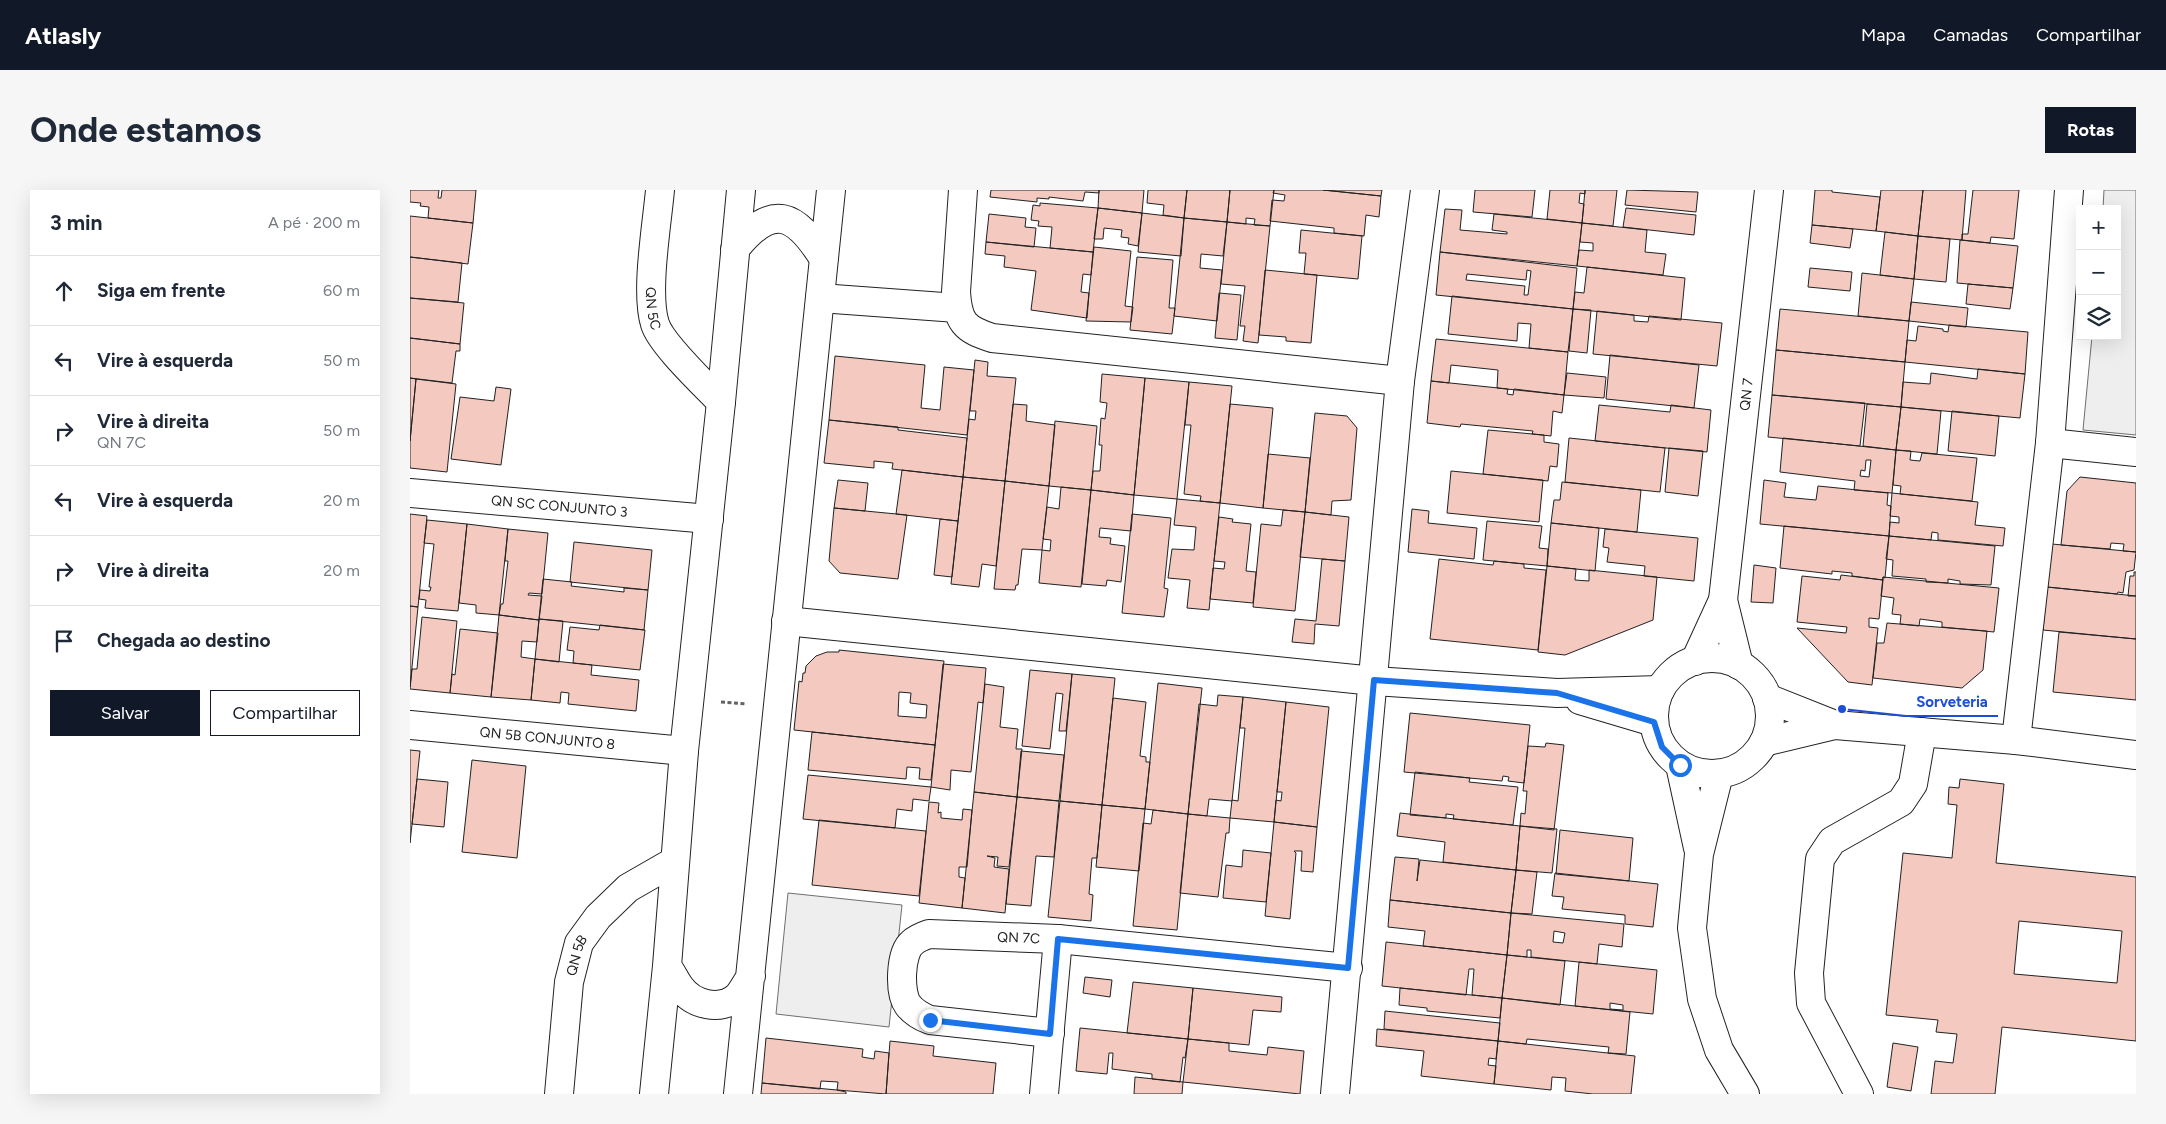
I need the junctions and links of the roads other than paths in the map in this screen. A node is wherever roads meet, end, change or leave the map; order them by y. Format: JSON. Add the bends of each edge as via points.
{"nodes":[{"id":1,"x":660,"y":190,"type":"edge"},
{"id":2,"x":741,"y":190,"type":"edge"},
{"id":3,"x":831,"y":190,"type":"edge"},
{"id":4,"x":963,"y":190,"type":"edge"},
{"id":5,"x":1424,"y":190,"type":"edge"},
{"id":6,"x":1769,"y":190,"type":"edge"},
{"id":7,"x":2069,"y":190,"type":"edge"},
{"id":8,"x":735,"y":249,"type":"junction"},
{"id":9,"x":824,"y":259,"type":"junction"},
{"id":10,"x":820,"y":298,"type":"junction"},
{"id":11,"x":957,"y":308,"type":"junction"},
{"id":12,"x":1400,"y":381,"type":"junction"},
{"id":13,"x":721,"y":402,"type":"junction"},
{"id":14,"x":2050,"y":443,"type":"junction"},
{"id":15,"x":2136,"y":452,"type":"edge"},
{"id":16,"x":410,"y":493,"type":"edge"},
{"id":17,"x":709,"y":519,"type":"junction"},
{"id":18,"x":1723,"y":600,"type":"junction"},
{"id":19,"x":786,"y":621,"type":"junction"},
{"id":20,"x":1695,"y":661,"type":"junction"},
{"id":21,"x":1739,"y":665,"type":"junction"},
{"id":22,"x":1374,"y":680,"type":"junction"},
{"id":23,"x":1660,"y":690,"type":"junction"},
{"id":24,"x":1557,"y":693,"type":"junction"},
{"id":25,"x":1767,"y":698,"type":"junction"},
{"id":26,"x":1654,"y":722,"type":"junction"},
{"id":27,"x":410,"y":725,"type":"edge"},
{"id":28,"x":1835,"y":725,"type":"junction"},
{"id":29,"x":1922,"y":732,"type":"junction"},
{"id":30,"x":2016,"y":740,"type":"junction"},
{"id":31,"x":1764,"y":742,"type":"junction"},
{"id":32,"x":684,"y":750,"type":"junction"},
{"id":33,"x":2136,"y":755,"type":"edge"},
{"id":34,"x":1680,"y":765,"type":"junction"},
{"id":35,"x":1719,"y":774,"type":"junction"},
{"id":36,"x":1699,"y":854,"type":"junction"},
{"id":37,"x":675,"y":861,"type":"junction"},
{"id":38,"x":1058,"y":939,"type":"junction"},
{"id":39,"x":668,"y":966,"type":"junction"},
{"id":40,"x":1348,"y":968,"type":"junction"},
{"id":41,"x":751,"y":976,"type":"junction"},
{"id":42,"x":1050,"y":1034,"type":"junction"},
{"id":43,"x":559,"y":1094,"type":"edge"},
{"id":44,"x":654,"y":1094,"type":"edge"},
{"id":45,"x":738,"y":1094,"type":"edge"},
{"id":46,"x":1044,"y":1094,"type":"edge"},
{"id":47,"x":1335,"y":1094,"type":"edge"},
{"id":48,"x":1745,"y":1094,"type":"edge"},
{"id":49,"x":1859,"y":1094,"type":"edge"}],
"edges":[{"from":1,"to":13,"type":"street","name":"QN 5C","via":[[652,279],[655,324],[666,343]]},
{"from":2,"to":8,"type":"street"},
{"from":3,"to":9,"type":"street"},
{"from":4,"to":11,"type":"street"},
{"from":5,"to":12,"type":"street"},
{"from":6,"to":18,"type":"street","name":"QN 7"},
{"from":7,"to":14,"type":"street"},
{"from":8,"to":9,"type":"street","via":[[750,231],[764,221],[779,219],[794,223],[810,238]]},
{"from":8,"to":13,"type":"street"},
{"from":9,"to":10,"type":"street"},
{"from":10,"to":11,"type":"street"},
{"from":10,"to":19,"type":"street"},
{"from":11,"to":12,"type":"street","via":[[973,332],[992,338]]},
{"from":12,"to":22,"type":"street"},
{"from":13,"to":17,"type":"street"},
{"from":14,"to":15,"type":"street"},
{"from":14,"to":30,"type":"street"},
{"from":16,"to":17,"type":"street","name":"QN SC CONJUNTO 3"},
{"from":17,"to":32,"type":"street"},
{"from":18,"to":20,"type":"street","name":"QN 7"},
{"from":18,"to":21,"type":"street","name":"QN 7"},
{"from":19,"to":22,"type":"street"},
{"from":19,"to":41,"type":"street"},
{"from":20,"to":21,"type":"street","via":[[1724,660]]},
{"from":20,"to":23,"type":"street","via":[[1675,672]]},
{"from":21,"to":25,"type":"street","via":[[1756,679]]},
{"from":22,"to":24,"type":"street"},
{"from":22,"to":40,"type":"street"},
{"from":23,"to":24,"type":"street"},
{"from":23,"to":26,"type":"street"},
{"from":24,"to":26,"type":"street"},
{"from":25,"to":28,"type":"street"},
{"from":25,"to":31,"type":"street","via":[[1770,721]]},
{"from":26,"to":34,"type":"street","via":[[1662,747]]},
{"from":27,"to":32,"type":"street","name":"QN 5B CONJUNTO 8"},
{"from":28,"to":29,"type":"street"},
{"from":28,"to":31,"type":"street"},
{"from":29,"to":30,"type":"street"},
{"from":29,"to":49,"type":"street","via":[[1913,784],[1901,802],[1832,842],[1820,859],[1809,973],[1811,1003]]},
{"from":30,"to":33,"type":"street"},
{"from":31,"to":35,"type":"street","via":[[1745,764]]},
{"from":32,"to":37,"type":"street"},
{"from":34,"to":35,"type":"street","via":[[1699,773]]},
{"from":34,"to":36,"type":"street"},
{"from":35,"to":36,"type":"street"},
{"from":36,"to":48,"type":"street","via":[[1692,928],[1702,998],[1719,1050]]},
{"from":37,"to":39,"type":"street"},
{"from":37,"to":43,"type":"street","name":"QN 5B","via":[[628,888],[598,917],[579,943],[569,982]]},
{"from":38,"to":40,"type":"street","name":"QN 7C"},
{"from":38,"to":42,"type":"street"},
{"from":38,"to":42,"type":"street","name":"QN 7C","via":[[929,934],[911,943],[904,957],[902,987],[907,1004],[917,1015],[930,1020]]},
{"from":39,"to":41,"type":"street","via":[[681,988],[710,1006],[725,1005],[738,995]]},
{"from":39,"to":44,"type":"street"},
{"from":40,"to":47,"type":"street"},
{"from":41,"to":45,"type":"street"},
{"from":42,"to":46,"type":"street"}]}
